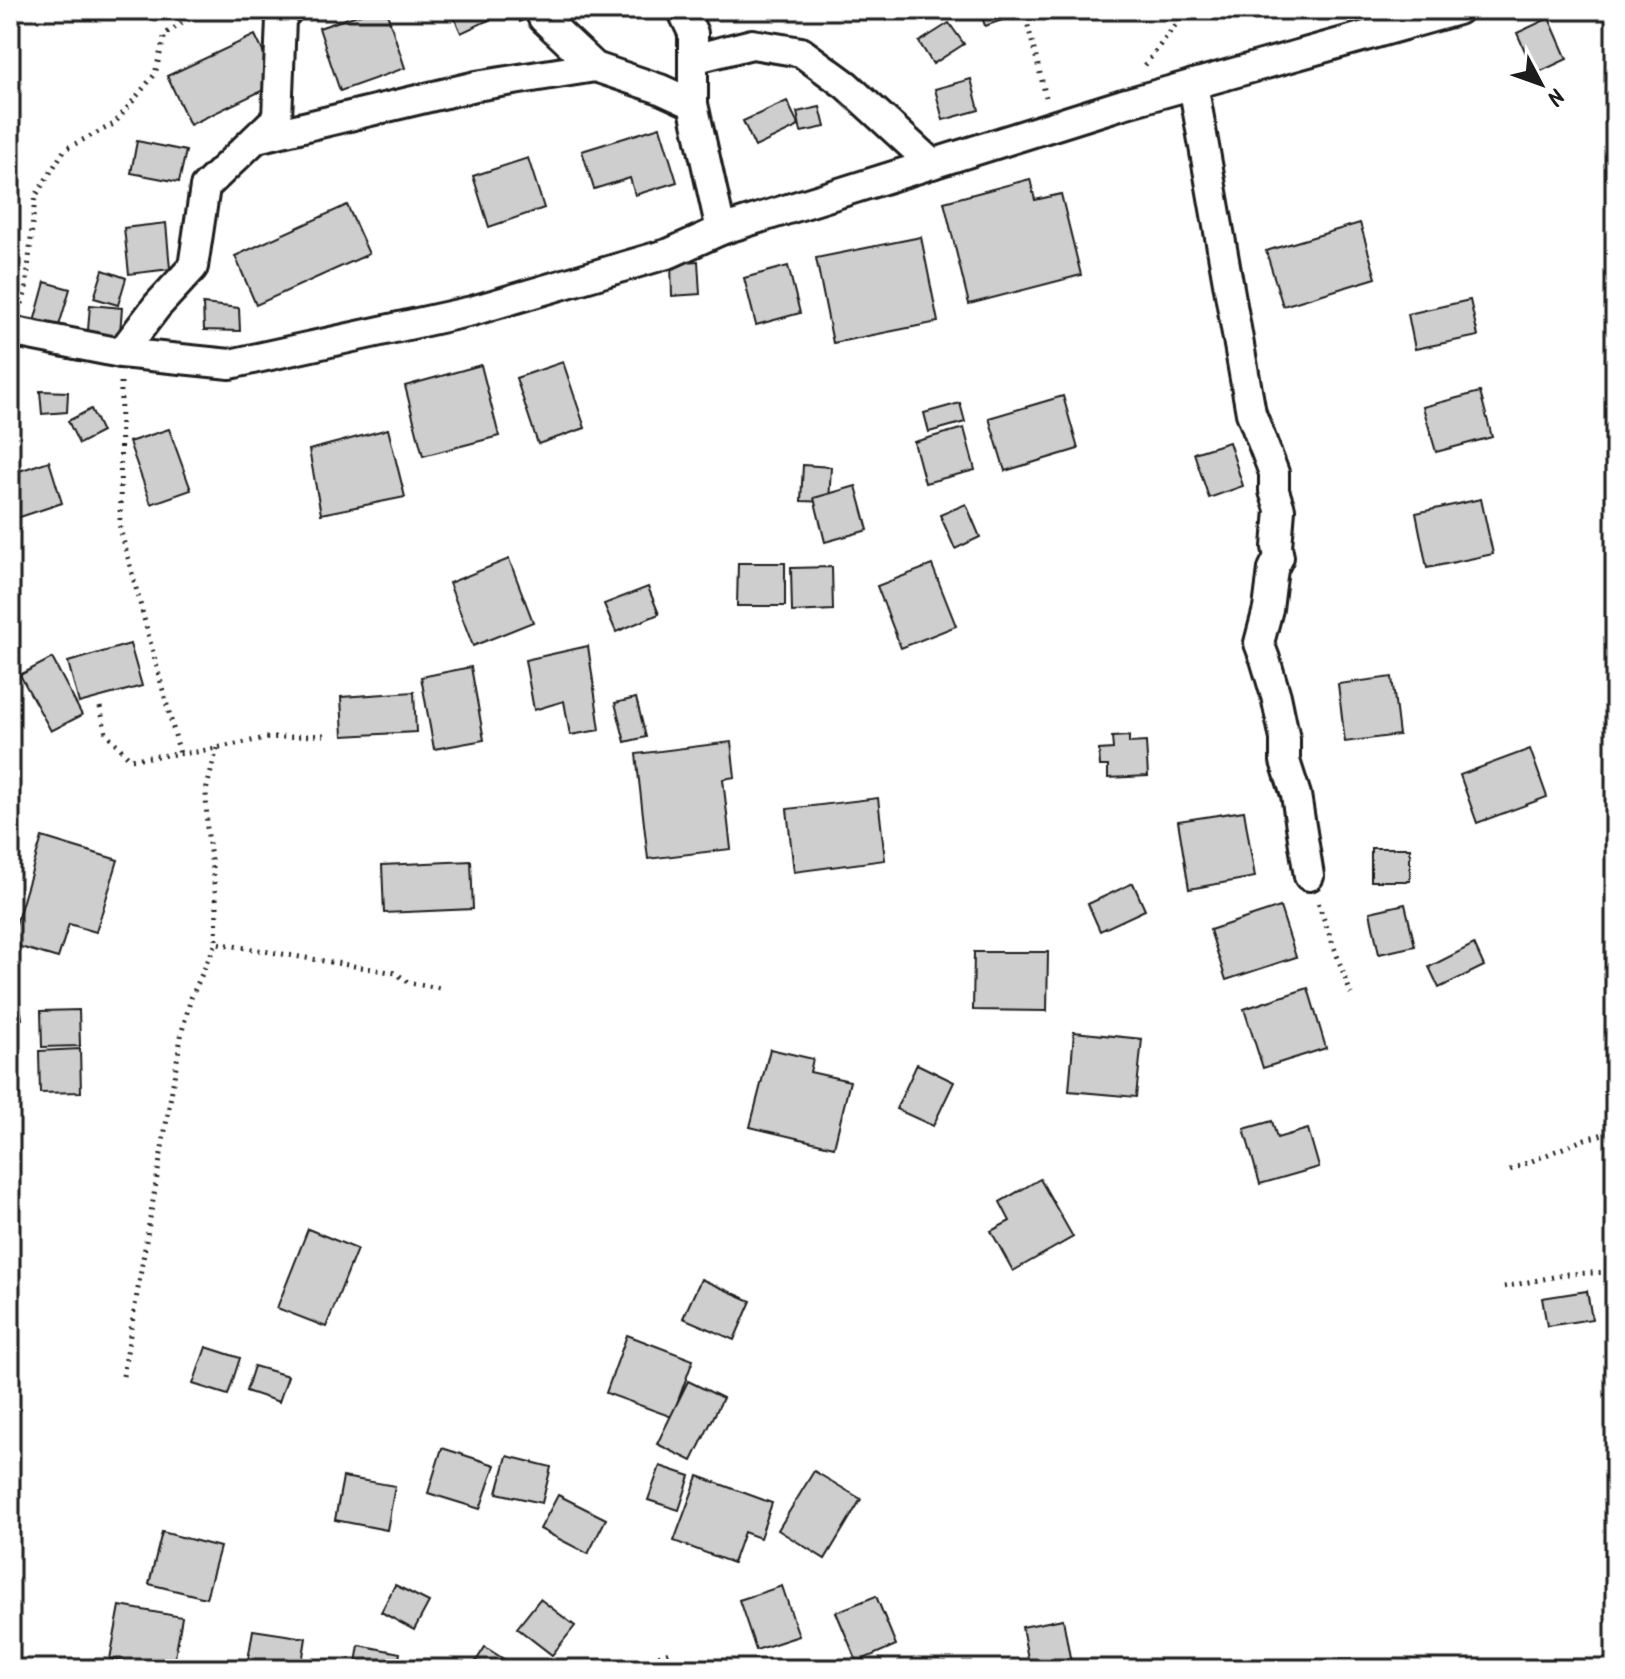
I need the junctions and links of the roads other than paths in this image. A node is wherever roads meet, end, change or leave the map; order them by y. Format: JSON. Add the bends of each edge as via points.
{"nodes":[{"id":1,"x":288,"y":10,"type":"edge"},
{"id":2,"x":539,"y":10,"type":"edge"},
{"id":3,"x":682,"y":10,"type":"edge"},
{"id":4,"x":1458,"y":10,"type":"edge"},
{"id":5,"x":693,"y":59,"type":"junction"},
{"id":6,"x":595,"y":67,"type":"junction"},
{"id":7,"x":1193,"y":84,"type":"junction"},
{"id":8,"x":693,"y":104,"type":"junction"},
{"id":9,"x":256,"y":138,"type":"junction"},
{"id":10,"x":932,"y":164,"type":"junction"},
{"id":11,"x":721,"y":230,"type":"junction"},
{"id":12,"x":13,"y":331,"type":"edge"},
{"id":13,"x":121,"y":353,"type":"junction"},
{"id":14,"x":1309,"y":876,"type":"road end"}],
"edges":[{"from":1,"to":9,"type":"street","via":[[281,19],[277,118]]},
{"from":2,"to":6,"type":"street"},
{"from":3,"to":5,"type":"street","via":[[693,33]]},
{"from":4,"to":7,"type":"street"},
{"from":5,"to":8,"type":"street"},
{"from":5,"to":10,"type":"street","via":[[752,44],[801,52],[846,85]]},
{"from":6,"to":8,"type":"street"},
{"from":6,"to":9,"type":"street","via":[[476,86]]},
{"from":7,"to":10,"type":"street"},
{"from":7,"to":14,"type":"street","via":[[1251,413],[1274,473],[1280,509],[1279,557],[1259,643],[1276,696]]},
{"from":8,"to":11,"type":"street"},
{"from":9,"to":13,"type":"street","via":[[205,187],[193,267]]},
{"from":10,"to":11,"type":"street"},
{"from":11,"to":13,"type":"street","via":[[670,253],[472,311],[230,364]]},
{"from":12,"to":13,"type":"street"}]}
